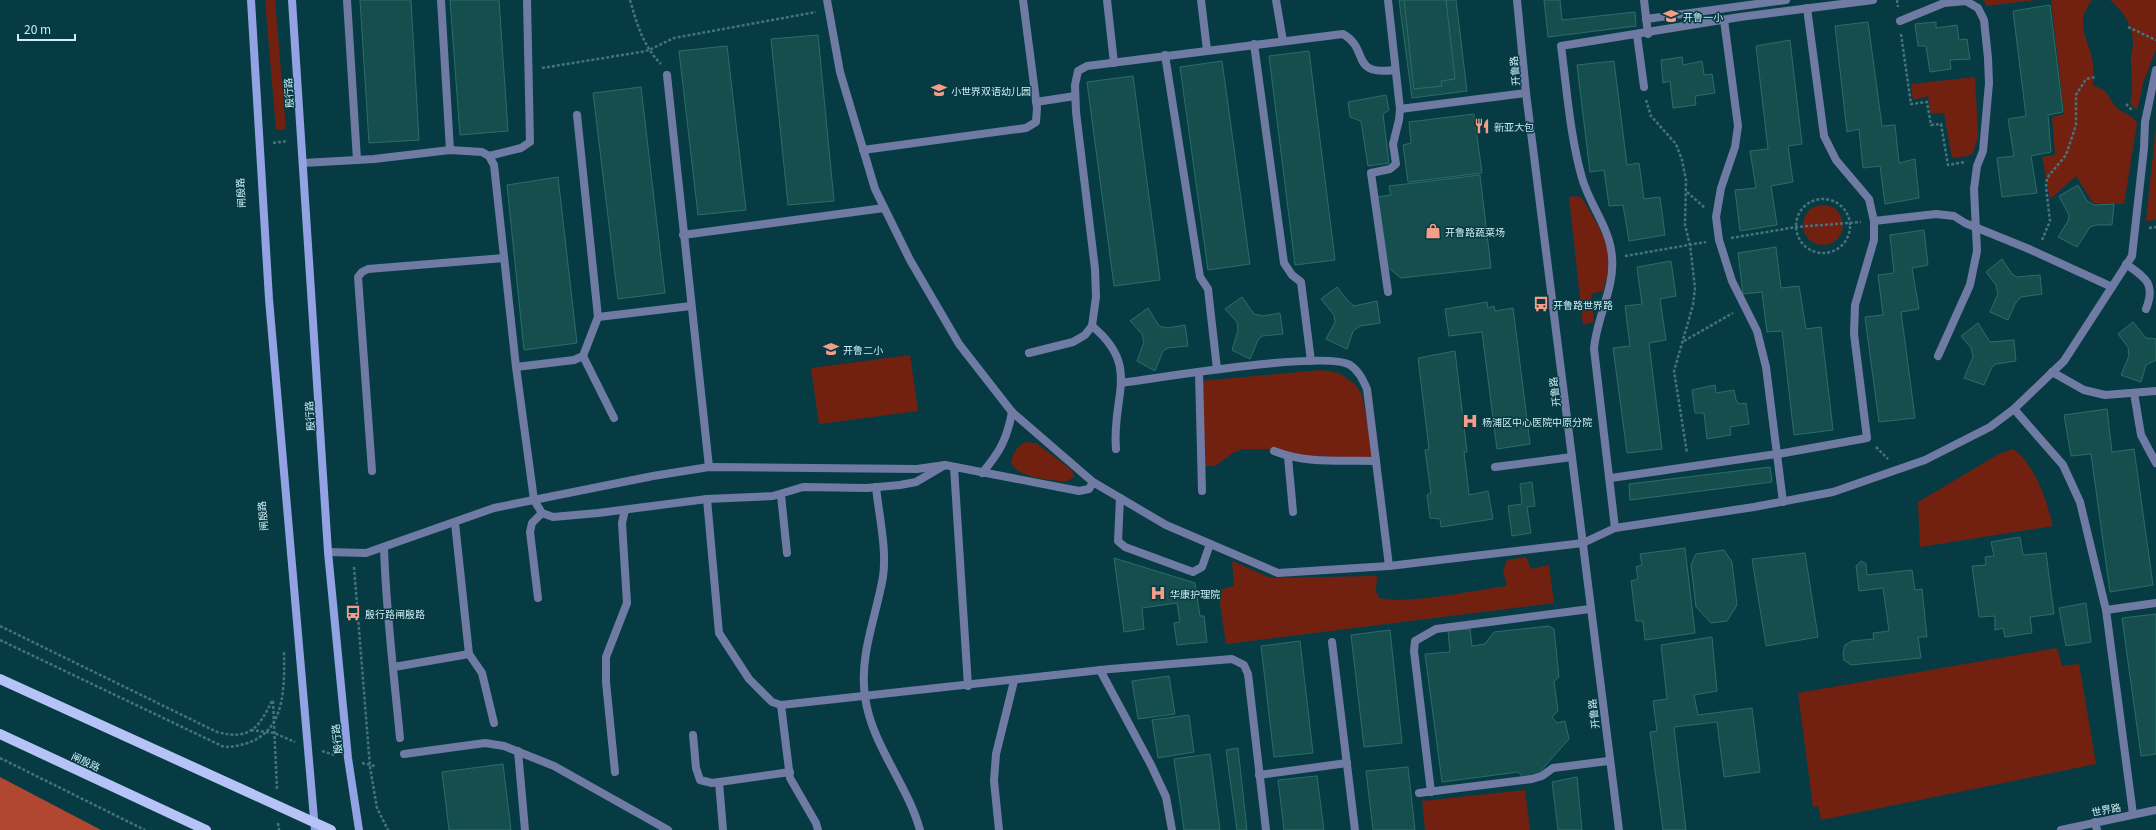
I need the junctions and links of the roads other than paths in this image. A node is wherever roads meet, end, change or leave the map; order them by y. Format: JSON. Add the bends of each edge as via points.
{"nodes":[{"id":1,"x":251,"y":0,"type":"edge"},
{"id":2,"x":292,"y":0,"type":"edge"},
{"id":3,"x":347,"y":0,"type":"edge"},
{"id":4,"x":441,"y":0,"type":"edge"},
{"id":5,"x":527,"y":0,"type":"edge"},
{"id":6,"x":827,"y":0,"type":"edge"},
{"id":7,"x":1023,"y":0,"type":"edge"},
{"id":8,"x":1107,"y":0,"type":"edge"},
{"id":9,"x":1201,"y":0,"type":"edge"},
{"id":10,"x":1276,"y":0,"type":"edge"},
{"id":11,"x":1388,"y":0,"type":"edge"},
{"id":12,"x":1517,"y":0,"type":"edge"},
{"id":13,"x":1644,"y":0,"type":"edge"},
{"id":14,"x":1786,"y":0,"type":"edge"},
{"id":15,"x":1873,"y":0,"type":"edge"},
{"id":16,"x":1807,"y":8,"type":"junction"},
{"id":17,"x":1646,"y":19,"type":"junction"},
{"id":18,"x":1724,"y":20,"type":"junction"},
{"id":19,"x":1900,"y":21,"type":"road end"},
{"id":20,"x":1648,"y":34,"type":"junction"},
{"id":21,"x":1637,"y":35,"type":"junction"},
{"id":22,"x":1283,"y":41,"type":"junction"},
{"id":23,"x":1254,"y":44,"type":"junction"},
{"id":24,"x":1207,"y":50,"type":"junction"},
{"id":25,"x":1165,"y":56,"type":"junction"},
{"id":26,"x":1114,"y":63,"type":"junction"},
{"id":27,"x":1396,"y":70,"type":"junction"},
{"id":28,"x":2156,"y":70,"type":"edge"},
{"id":29,"x":667,"y":75,"type":"road end"},
{"id":30,"x":1644,"y":87,"type":"road end"},
{"id":31,"x":1526,"y":93,"type":"junction"},
{"id":32,"x":1075,"y":96,"type":"junction"},
{"id":33,"x":1036,"y":102,"type":"junction"},
{"id":34,"x":1400,"y":109,"type":"junction"},
{"id":35,"x":577,"y":115,"type":"dead end"},
{"id":36,"x":450,"y":150,"type":"junction"},
{"id":37,"x":863,"y":150,"type":"junction"},
{"id":38,"x":489,"y":156,"type":"junction"},
{"id":39,"x":358,"y":160,"type":"junction"},
{"id":40,"x":303,"y":163,"type":"junction"},
{"id":41,"x":884,"y":208,"type":"junction"},
{"id":42,"x":1874,"y":221,"type":"junction"},
{"id":43,"x":1977,"y":228,"type":"junction"},
{"id":44,"x":683,"y":235,"type":"junction"},
{"id":45,"x":504,"y":258,"type":"junction"},
{"id":46,"x":2126,"y":264,"type":"junction"},
{"id":47,"x":2112,"y":287,"type":"junction"},
{"id":48,"x":1388,"y":292,"type":"dead end"},
{"id":49,"x":691,"y":306,"type":"junction"},
{"id":50,"x":2146,"y":309,"type":"dead end"},
{"id":51,"x":598,"y":317,"type":"junction"},
{"id":52,"x":1092,"y":326,"type":"junction"},
{"id":53,"x":1029,"y":353,"type":"dead end"},
{"id":54,"x":583,"y":356,"type":"junction"},
{"id":55,"x":1938,"y":356,"type":"dead end"},
{"id":56,"x":1311,"y":361,"type":"junction"},
{"id":57,"x":516,"y":367,"type":"junction"},
{"id":58,"x":1217,"y":369,"type":"junction"},
{"id":59,"x":1199,"y":372,"type":"junction"},
{"id":60,"x":2052,"y":372,"type":"junction"},
{"id":61,"x":1121,"y":383,"type":"junction"},
{"id":62,"x":2156,"y":391,"type":"edge"},
{"id":63,"x":2134,"y":393,"type":"junction"},
{"id":64,"x":2014,"y":409,"type":"junction"},
{"id":65,"x":1012,"y":412,"type":"junction"},
{"id":66,"x":614,"y":418,"type":"dead end"},
{"id":67,"x":1116,"y":449,"type":"dead end"},
{"id":68,"x":1274,"y":451,"type":"dead end"},
{"id":69,"x":1777,"y":454,"type":"junction"},
{"id":70,"x":1288,"y":456,"type":"junction"},
{"id":71,"x":1572,"y":456,"type":"junction"},
{"id":72,"x":1376,"y":460,"type":"junction"},
{"id":73,"x":2156,"y":463,"type":"edge"},
{"id":74,"x":945,"y":465,"type":"junction"},
{"id":75,"x":709,"y":467,"type":"junction"},
{"id":76,"x":954,"y":467,"type":"junction"},
{"id":77,"x":1495,"y":467,"type":"dead end"},
{"id":78,"x":372,"y":471,"type":"dead end"},
{"id":79,"x":982,"y":473,"type":"junction"},
{"id":80,"x":1611,"y":478,"type":"junction"},
{"id":81,"x":1093,"y":482,"type":"junction"},
{"id":82,"x":876,"y":487,"type":"junction"},
{"id":83,"x":1202,"y":491,"type":"dead end"},
{"id":84,"x":781,"y":494,"type":"junction"},
{"id":85,"x":1120,"y":498,"type":"junction"},
{"id":86,"x":707,"y":499,"type":"junction"},
{"id":87,"x":534,"y":500,"type":"junction"},
{"id":88,"x":1783,"y":502,"type":"junction"},
{"id":89,"x":625,"y":510,"type":"junction"},
{"id":90,"x":1293,"y":512,"type":"dead end"},
{"id":91,"x":542,"y":513,"type":"junction"},
{"id":92,"x":454,"y":522,"type":"junction"},
{"id":93,"x":1616,"y":528,"type":"junction"},
{"id":94,"x":1583,"y":543,"type":"junction"},
{"id":95,"x":1210,"y":544,"type":"junction"},
{"id":96,"x":384,"y":548,"type":"junction"},
{"id":97,"x":328,"y":552,"type":"junction"},
{"id":98,"x":787,"y":553,"type":"dead end"},
{"id":99,"x":1389,"y":566,"type":"junction"},
{"id":100,"x":538,"y":598,"type":"dead end"},
{"id":101,"x":2156,"y":603,"type":"edge"},
{"id":102,"x":1590,"y":609,"type":"junction"},
{"id":103,"x":2106,"y":610,"type":"junction"},
{"id":104,"x":1332,"y":642,"type":"dead end"},
{"id":105,"x":469,"y":654,"type":"junction"},
{"id":106,"x":394,"y":668,"type":"junction"},
{"id":107,"x":1100,"y":670,"type":"junction"},
{"id":108,"x":0,"y":679,"type":"edge"},
{"id":109,"x":1014,"y":681,"type":"junction"},
{"id":110,"x":968,"y":686,"type":"junction"},
{"id":111,"x":865,"y":696,"type":"junction"},
{"id":112,"x":781,"y":705,"type":"junction"},
{"id":113,"x":494,"y":723,"type":"dead end"},
{"id":114,"x":0,"y":734,"type":"edge"},
{"id":115,"x":693,"y":735,"type":"dead end"},
{"id":116,"x":400,"y":738,"type":"dead end"},
{"id":117,"x":518,"y":751,"type":"junction"},
{"id":118,"x":404,"y":754,"type":"dead end"},
{"id":119,"x":1608,"y":761,"type":"junction"},
{"id":120,"x":1347,"y":763,"type":"junction"},
{"id":121,"x":615,"y":772,"type":"dead end"},
{"id":122,"x":790,"y":772,"type":"junction"},
{"id":123,"x":1259,"y":775,"type":"junction"},
{"id":124,"x":719,"y":782,"type":"junction"},
{"id":125,"x":1431,"y":792,"type":"junction"},
{"id":126,"x":1419,"y":793,"type":"dead end"},
{"id":127,"x":2156,"y":810,"type":"edge"},
{"id":128,"x":2133,"y":814,"type":"junction"},
{"id":129,"x":652,"y":821,"type":"junction"},
{"id":130,"x":315,"y":826,"type":"edge"},
{"id":131,"x":2096,"y":826,"type":"edge"},
{"id":132,"x":206,"y":830,"type":"edge"},
{"id":133,"x":331,"y":830,"type":"edge"},
{"id":134,"x":359,"y":830,"type":"edge"},
{"id":135,"x":525,"y":830,"type":"edge"},
{"id":136,"x":653,"y":830,"type":"edge"},
{"id":137,"x":668,"y":830,"type":"edge"},
{"id":138,"x":723,"y":830,"type":"edge"},
{"id":139,"x":818,"y":830,"type":"edge"},
{"id":140,"x":920,"y":830,"type":"edge"},
{"id":141,"x":999,"y":830,"type":"edge"},
{"id":142,"x":1172,"y":830,"type":"edge"},
{"id":143,"x":1266,"y":830,"type":"edge"},
{"id":144,"x":1355,"y":830,"type":"edge"},
{"id":145,"x":1618,"y":830,"type":"edge"},
{"id":146,"x":2061,"y":830,"type":"edge"}],
"edges":[{"from":1,"to":130,"type":"main road","via":[[269,298]]},
{"from":2,"to":40,"type":"main road","name":"殷行路"},
{"from":3,"to":39,"type":"street"},
{"from":4,"to":36,"type":"street"},
{"from":5,"to":38,"type":"street","via":[[530,142],[521,148]]},
{"from":6,"to":37,"type":"street","via":[[840,72]]},
{"from":7,"to":33,"type":"street"},
{"from":8,"to":26,"type":"street"},
{"from":9,"to":24,"type":"street"},
{"from":10,"to":22,"type":"street"},
{"from":11,"to":27,"type":"street"},
{"from":12,"to":31,"type":"street","name":"开鲁路"},
{"from":13,"to":17,"type":"street"},
{"from":14,"to":17,"type":"street"},
{"from":15,"to":16,"type":"street"},
{"from":16,"to":18,"type":"street"},
{"from":16,"to":42,"type":"street","via":[[1824,136],[1836,160],[1868,199]]},
{"from":17,"to":20,"type":"street"},
{"from":18,"to":20,"type":"street"},
{"from":18,"to":69,"type":"street","via":[[1738,126],[1735,147],[1721,188],[1716,217],[1724,259],[1757,331],[1766,367]]},
{"from":19,"to":43,"type":"street","via":[[1957,1],[1966,1],[1978,8],[1984,20],[1988,58],[1987,117],[1983,151],[1977,166],[1974,189]]},
{"from":20,"to":21,"type":"street"},
{"from":21,"to":30,"type":"street"},
{"from":21,"to":80,"type":"street","via":[[1561,46],[1575,154],[1584,184],[1608,234],[1612,258],[1609,285],[1595,334],[1594,349]]},
{"from":22,"to":23,"type":"street"},
{"from":22,"to":27,"type":"street","via":[[1343,34],[1351,39],[1368,68],[1378,72]]},
{"from":23,"to":24,"type":"street"},
{"from":23,"to":56,"type":"street","via":[[1284,263],[1301,282]]},
{"from":24,"to":25,"type":"street"},
{"from":25,"to":26,"type":"street"},
{"from":25,"to":58,"type":"street","via":[[1200,277],[1208,289]]},
{"from":26,"to":32,"type":"street","via":[[1087,66],[1078,71]]},
{"from":27,"to":34,"type":"street"},
{"from":28,"to":46,"type":"street","via":[[2145,122],[2132,256]]},
{"from":29,"to":44,"type":"street"},
{"from":31,"to":34,"type":"street"},
{"from":31,"to":71,"type":"street","name":"开鲁路"},
{"from":32,"to":33,"type":"street"},
{"from":32,"to":52,"type":"street","via":[[1095,269],[1096,297]]},
{"from":33,"to":37,"type":"street","via":[[1036,122],[1026,128]]},
{"from":34,"to":48,"type":"street","via":[[1393,144],[1396,164],[1390,170],[1371,173]]},
{"from":35,"to":51,"type":"street"},
{"from":36,"to":38,"type":"street","via":[[482,152]]},
{"from":36,"to":39,"type":"street"},
{"from":37,"to":41,"type":"street"},
{"from":38,"to":45,"type":"street","via":[[494,165]]},
{"from":39,"to":40,"type":"street"},
{"from":40,"to":97,"type":"main road","name":"殷行路"},
{"from":41,"to":44,"type":"street"},
{"from":41,"to":65,"type":"street","via":[[910,260],[959,344]]},
{"from":42,"to":43,"type":"street","via":[[1936,214],[1954,216]]},
{"from":42,"to":69,"type":"street","via":[[1874,240],[1855,306],[1854,334],[1867,438]]},
{"from":43,"to":47,"type":"street"},
{"from":43,"to":55,"type":"street","via":[[1977,251],[1970,285]]},
{"from":44,"to":49,"type":"street"},
{"from":45,"to":57,"type":"street"},
{"from":45,"to":78,"type":"street","via":[[368,269],[358,277]]},
{"from":46,"to":47,"type":"street"},
{"from":46,"to":50,"type":"street","via":[[2144,276],[2150,286],[2151,296]]},
{"from":47,"to":60,"type":"street","via":[[2064,361]]},
{"from":49,"to":51,"type":"street"},
{"from":49,"to":75,"type":"street"},
{"from":51,"to":54,"type":"street"},
{"from":52,"to":53,"type":"street","via":[[1085,335],[1073,342]]},
{"from":52,"to":61,"type":"street","via":[[1106,338],[1116,354]]},
{"from":54,"to":57,"type":"street","via":[[574,360]]},
{"from":54,"to":66,"type":"street"},
{"from":56,"to":58,"type":"street"},
{"from":56,"to":72,"type":"street","via":[[1327,360],[1349,364],[1360,375],[1367,389]]},
{"from":57,"to":87,"type":"street"},
{"from":58,"to":59,"type":"street"},
{"from":59,"to":61,"type":"street"},
{"from":59,"to":83,"type":"street"},
{"from":60,"to":63,"type":"street","via":[[2084,390],[2105,395]]},
{"from":60,"to":64,"type":"street"},
{"from":61,"to":67,"type":"street","via":[[1114,429]]},
{"from":62,"to":63,"type":"street"},
{"from":63,"to":73,"type":"street","via":[[2141,435]]},
{"from":64,"to":88,"type":"street","via":[[1990,427],[1925,460],[1833,492]]},
{"from":64,"to":103,"type":"street","via":[[2063,465],[2080,502]]},
{"from":65,"to":79,"type":"street","via":[[1008,434],[1002,447]]},
{"from":65,"to":81,"type":"street"},
{"from":68,"to":70,"type":"street"},
{"from":69,"to":80,"type":"street"},
{"from":69,"to":88,"type":"street"},
{"from":70,"to":72,"type":"street","via":[[1310,460]]},
{"from":70,"to":90,"type":"street"},
{"from":71,"to":77,"type":"street"},
{"from":71,"to":94,"type":"street","name":"开鲁路"},
{"from":72,"to":99,"type":"street"},
{"from":74,"to":75,"type":"street","via":[[917,469]]},
{"from":74,"to":76,"type":"street"},
{"from":74,"to":82,"type":"street","via":[[916,482]]},
{"from":75,"to":87,"type":"street"},
{"from":76,"to":79,"type":"street"},
{"from":76,"to":110,"type":"street"},
{"from":79,"to":81,"type":"street","via":[[1079,491],[1089,489]]},
{"from":80,"to":93,"type":"street"},
{"from":81,"to":85,"type":"street"},
{"from":82,"to":84,"type":"street","via":[[803,487]]},
{"from":82,"to":111,"type":"street","via":[[884,559],[883,577],[865,654]]},
{"from":84,"to":86,"type":"street"},
{"from":84,"to":98,"type":"street"},
{"from":85,"to":95,"type":"street","via":[[1166,525]]},
{"from":85,"to":95,"type":"street","via":[[1118,541],[1125,548],[1193,572],[1202,567]]},
{"from":86,"to":89,"type":"street"},
{"from":86,"to":112,"type":"street","via":[[719,633],[749,679],[772,702]]},
{"from":87,"to":91,"type":"street"},
{"from":87,"to":92,"type":"street","via":[[494,508]]},
{"from":88,"to":93,"type":"street"},
{"from":89,"to":91,"type":"street","via":[[553,517]]},
{"from":89,"to":121,"type":"street","via":[[622,523],[626,603],[606,657]]},
{"from":91,"to":100,"type":"street","via":[[532,523],[530,532]]},
{"from":92,"to":96,"type":"street"},
{"from":92,"to":105,"type":"street"},
{"from":93,"to":94,"type":"street"},
{"from":94,"to":99,"type":"street"},
{"from":94,"to":102,"type":"street","name":"开鲁路"},
{"from":95,"to":99,"type":"street","via":[[1278,573]]},
{"from":96,"to":97,"type":"street","via":[[366,553]]},
{"from":96,"to":106,"type":"street","via":[[389,638]]},
{"from":97,"to":134,"type":"main road","name":"殷行路","via":[[348,758]]},
{"from":101,"to":103,"type":"street"},
{"from":102,"to":119,"type":"street","name":"开鲁路"},
{"from":102,"to":125,"type":"street","via":[[1436,629],[1415,641],[1414,651]]},
{"from":103,"to":128,"type":"street"},
{"from":104,"to":120,"type":"street"},
{"from":105,"to":106,"type":"street"},
{"from":105,"to":113,"type":"street","via":[[482,673]]},
{"from":106,"to":116,"type":"street"},
{"from":107,"to":109,"type":"street"},
{"from":107,"to":123,"type":"street","via":[[1232,659],[1244,665],[1248,674]]},
{"from":107,"to":142,"type":"street","via":[[1166,797]]},
{"from":108,"to":130,"type":"main road","via":[[278,805]]},
{"from":109,"to":110,"type":"street"},
{"from":109,"to":141,"type":"street","via":[[996,754],[994,781]]},
{"from":110,"to":111,"type":"street"},
{"from":111,"to":112,"type":"street"},
{"from":111,"to":140,"type":"street","via":[[875,736],[915,809]]},
{"from":112,"to":122,"type":"street"},
{"from":114,"to":132,"type":"main road","name":"闸殷路"},
{"from":115,"to":124,"type":"street","via":[[696,768],[700,780]]},
{"from":117,"to":118,"type":"street","via":[[485,743]]},
{"from":117,"to":129,"type":"street","via":[[554,766]]},
{"from":117,"to":135,"type":"street"},
{"from":119,"to":125,"type":"street","via":[[1553,768],[1532,780]]},
{"from":119,"to":145,"type":"street","name":"开鲁路"},
{"from":120,"to":123,"type":"street"},
{"from":120,"to":144,"type":"street"},
{"from":122,"to":124,"type":"street"},
{"from":122,"to":139,"type":"street","via":[[790,778]]},
{"from":123,"to":143,"type":"street"},
{"from":124,"to":138,"type":"street"},
{"from":125,"to":126,"type":"street"},
{"from":127,"to":128,"type":"street","name":"世界路"},
{"from":128,"to":131,"type":"street","name":"世界路"},
{"from":129,"to":136,"type":"street"},
{"from":129,"to":137,"type":"street"},
{"from":130,"to":133,"type":"main road"},
{"from":131,"to":146,"type":"street","name":"世界路"}]}
